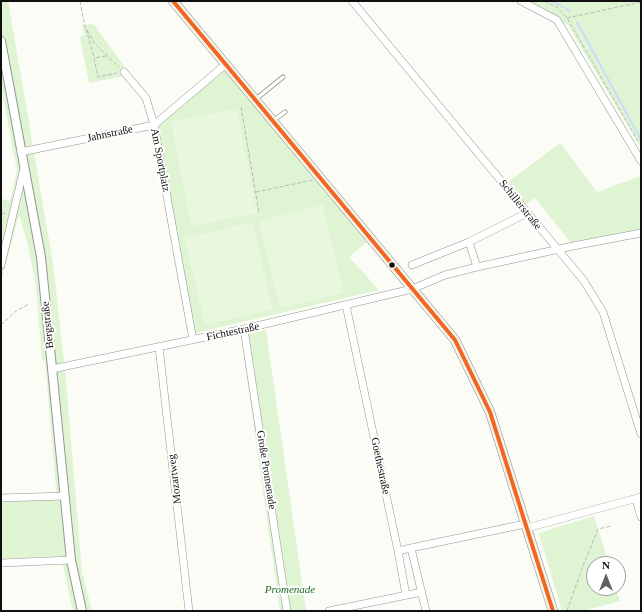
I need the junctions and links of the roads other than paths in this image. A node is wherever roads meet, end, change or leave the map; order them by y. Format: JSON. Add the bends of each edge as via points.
{"nodes":[{"id":1,"x":173,"y":1,"type":"edge"},
{"id":2,"x":352,"y":1,"type":"edge"},
{"id":3,"x":521,"y":1,"type":"edge"},
{"id":4,"x":1,"y":41,"type":"edge"},
{"id":5,"x":226,"y":64,"type":"junction"},
{"id":6,"x":124,"y":72,"type":"road end"},
{"id":7,"x":283,"y":77,"type":"dead end"},
{"id":8,"x":255,"y":99,"type":"junction"},
{"id":9,"x":285,"y":112,"type":"dead end"},
{"id":10,"x":273,"y":121,"type":"junction"},
{"id":11,"x":154,"y":125,"type":"junction"},
{"id":12,"x":21,"y":152,"type":"junction"},
{"id":13,"x":641,"y":161,"type":"edge"},
{"id":14,"x":24,"y":168,"type":"junction"},
{"id":15,"x":526,"y":213,"type":"junction"},
{"id":16,"x":641,"y":233,"type":"edge"},
{"id":17,"x":469,"y":242,"type":"junction"},
{"id":18,"x":557,"y":249,"type":"junction"},
{"id":19,"x":1,"y":265,"type":"edge"},
{"id":20,"x":412,"y":265,"type":"dead end"},
{"id":21,"x":478,"y":267,"type":"junction"},
{"id":22,"x":412,"y":289,"type":"junction"},
{"id":23,"x":346,"y":305,"type":"junction"},
{"id":24,"x":244,"y":330,"type":"junction"},
{"id":25,"x":193,"y":340,"type":"junction"},
{"id":26,"x":159,"y":347,"type":"junction"},
{"id":27,"x":52,"y":370,"type":"junction"},
{"id":28,"x":641,"y":434,"type":"edge"},
{"id":29,"x":64,"y":496,"type":"junction"},
{"id":30,"x":1,"y":498,"type":"edge"},
{"id":31,"x":639,"y":498,"type":"edge"},
{"id":32,"x":641,"y":517,"type":"edge"},
{"id":33,"x":526,"y":526,"type":"junction"},
{"id":34,"x":411,"y":548,"type":"junction"},
{"id":35,"x":398,"y":551,"type":"junction"},
{"id":36,"x":70,"y":560,"type":"junction"},
{"id":37,"x":1,"y":564,"type":"edge"},
{"id":38,"x":422,"y":592,"type":"junction"},
{"id":39,"x":406,"y":595,"type":"junction"},
{"id":40,"x":82,"y":611,"type":"edge"},
{"id":41,"x":189,"y":611,"type":"edge"},
{"id":42,"x":287,"y":611,"type":"edge"},
{"id":43,"x":329,"y":611,"type":"edge"},
{"id":44,"x":426,"y":611,"type":"edge"},
{"id":45,"x":553,"y":611,"type":"edge"}],
"edges":[{"from":1,"to":5,"type":"main road"},
{"from":2,"to":15,"type":"street","name":"Schillerstraße"},
{"from":3,"to":13,"type":"street","via":[[557,20]]},
{"from":4,"to":12,"type":"street","name":"Bergstraße"},
{"from":5,"to":8,"type":"main road"},
{"from":5,"to":11,"type":"street","name":"Jahnstraße"},
{"from":6,"to":11,"type":"street","name":"Am Sportplatz","via":[[146,98]]},
{"from":7,"to":8,"type":"lane"},
{"from":8,"to":10,"type":"main road"},
{"from":9,"to":10,"type":"lane"},
{"from":10,"to":22,"type":"main road"},
{"from":11,"to":12,"type":"street","name":"Jahnstraße"},
{"from":11,"to":25,"type":"street","name":"Am Sportplatz"},
{"from":12,"to":14,"type":"street","name":"Bergstraße"},
{"from":14,"to":19,"type":"street"},
{"from":14,"to":27,"type":"street","name":"Bergstraße","via":[[42,257]]},
{"from":15,"to":17,"type":"street"},
{"from":15,"to":18,"type":"street","name":"Schillerstraße"},
{"from":16,"to":18,"type":"street","name":"Fichtestraße"},
{"from":17,"to":20,"type":"street"},
{"from":17,"to":21,"type":"street"},
{"from":18,"to":21,"type":"street","name":"Fichtestraße"},
{"from":18,"to":28,"type":"street","name":"Schillerstraße","via":[[575,268],[603,312]]},
{"from":21,"to":22,"type":"street","name":"Fichtestraße","via":[[445,275]]},
{"from":22,"to":23,"type":"street","name":"Fichtestraße"},
{"from":22,"to":33,"type":"main road","via":[[455,340],[480,388]]},
{"from":23,"to":24,"type":"street","name":"Fichtestraße"},
{"from":23,"to":35,"type":"street","name":"Goethestraße"},
{"from":24,"to":25,"type":"street","name":"Fichtestraße"},
{"from":24,"to":42,"type":"street","name":"Große Promenade"},
{"from":25,"to":26,"type":"street","name":"Fichtestraße"},
{"from":26,"to":27,"type":"street","name":"Fichtestraße"},
{"from":26,"to":41,"type":"street","name":"Mozartweg"},
{"from":27,"to":29,"type":"street","name":"Bergstraße"},
{"from":29,"to":30,"type":"street"},
{"from":29,"to":36,"type":"street","name":"Bergstraße"},
{"from":31,"to":32,"type":"street"},
{"from":31,"to":33,"type":"street"},
{"from":33,"to":34,"type":"street"},
{"from":33,"to":45,"type":"main road"},
{"from":34,"to":35,"type":"street"},
{"from":34,"to":38,"type":"street"},
{"from":35,"to":39,"type":"street","name":"Goethestraße"},
{"from":36,"to":37,"type":"street"},
{"from":36,"to":40,"type":"street","name":"Bergstraße"},
{"from":38,"to":39,"type":"street"},
{"from":38,"to":44,"type":"street"},
{"from":39,"to":43,"type":"street"}]}
